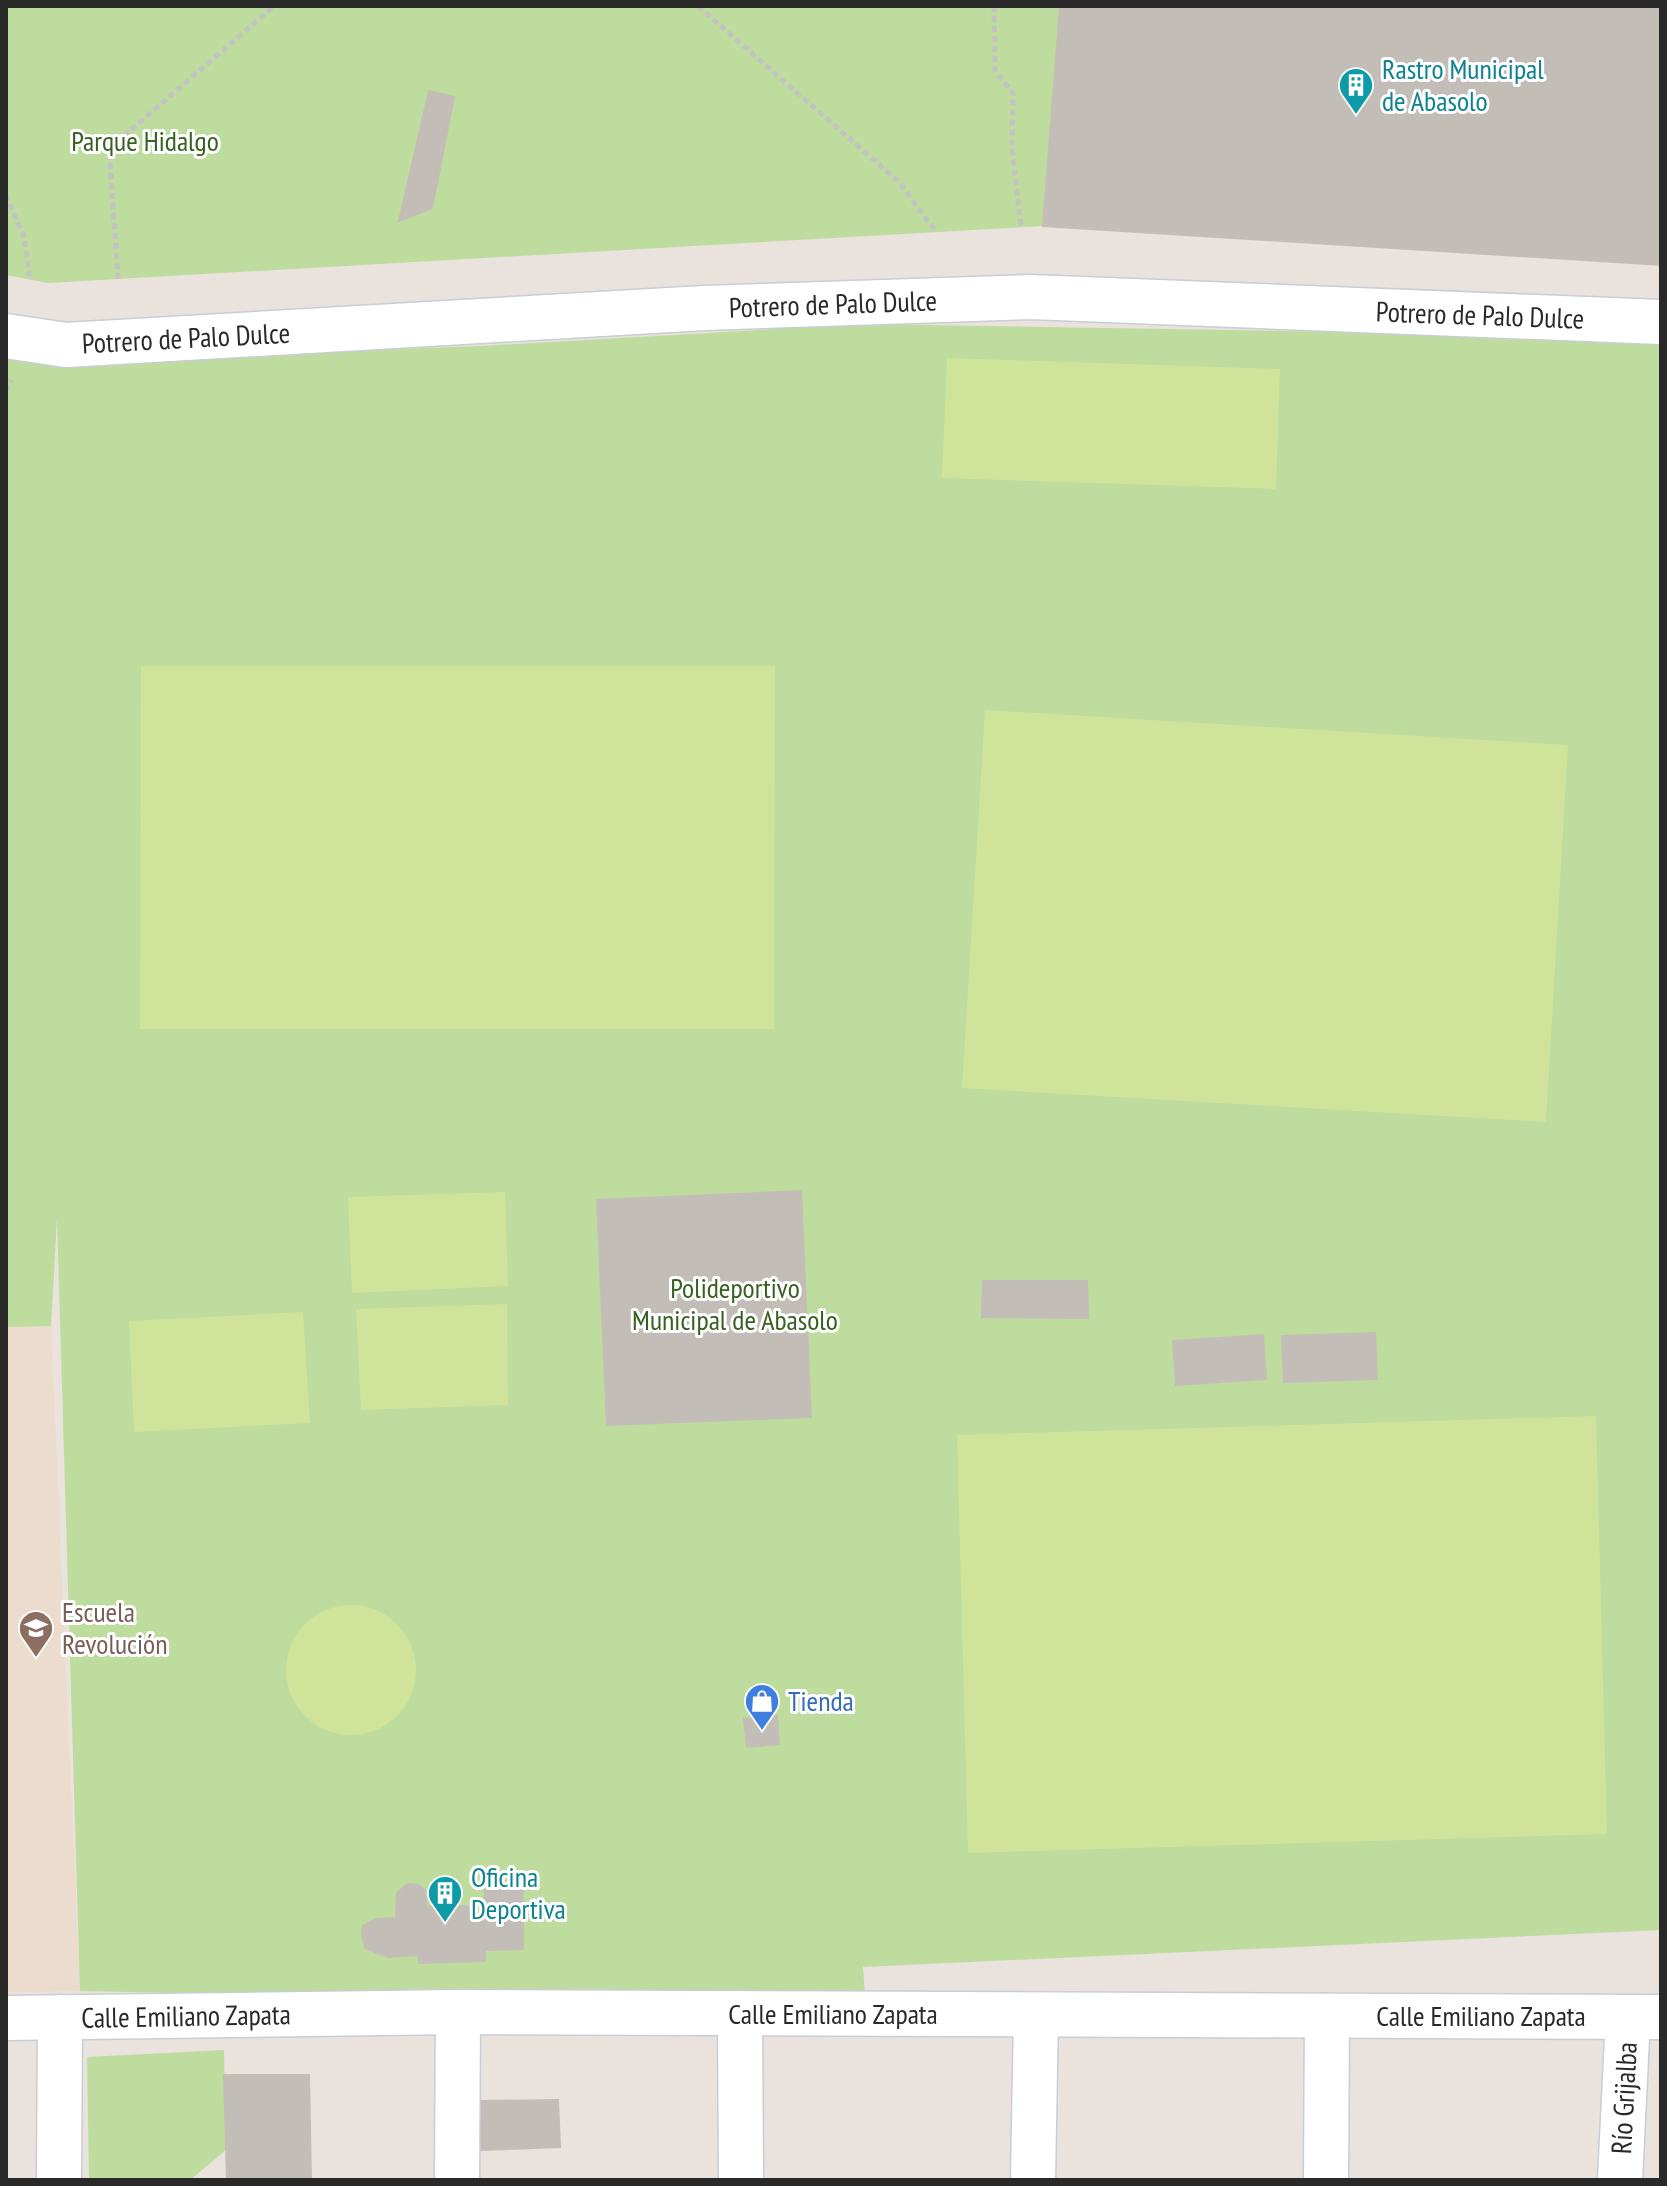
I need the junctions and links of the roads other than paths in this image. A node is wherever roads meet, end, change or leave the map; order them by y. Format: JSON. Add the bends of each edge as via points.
{"nodes":[{"id":1,"x":1661,"y":322,"type":"edge"},
{"id":2,"x":6,"y":336,"type":"edge"},
{"id":3,"x":458,"y":2012,"type":"junction"},
{"id":4,"x":740,"y":2013,"type":"junction"},
{"id":5,"x":1036,"y":2015,"type":"junction"},
{"id":6,"x":1327,"y":2016,"type":"junction"},
{"id":7,"x":60,"y":2017,"type":"junction"},
{"id":8,"x":1645,"y":2017,"type":"edge"},
{"id":9,"x":6,"y":2018,"type":"edge"},
{"id":10,"x":59,"y":2180,"type":"edge"},
{"id":11,"x":457,"y":2180,"type":"edge"},
{"id":12,"x":741,"y":2180,"type":"edge"},
{"id":13,"x":1033,"y":2180,"type":"edge"},
{"id":14,"x":1326,"y":2180,"type":"edge"},
{"id":15,"x":1620,"y":2180,"type":"edge"}],
"edges":[{"from":1,"to":2,"type":"street","name":"Potrero de Palo Dulce","via":[[1031,297],[704,308],[66,345]]},
{"from":3,"to":4,"type":"street","name":"Calle Emiliano Zapata"},
{"from":3,"to":7,"type":"street","name":"Calle Emiliano Zapata"},
{"from":3,"to":11,"type":"street"},
{"from":4,"to":5,"type":"street","name":"Calle Emiliano Zapata"},
{"from":4,"to":12,"type":"street"},
{"from":5,"to":6,"type":"street","name":"Calle Emiliano Zapata"},
{"from":5,"to":13,"type":"street"},
{"from":6,"to":8,"type":"street","name":"Calle Emiliano Zapata"},
{"from":6,"to":14,"type":"street"},
{"from":7,"to":9,"type":"street","name":"Calle Emiliano Zapata"},
{"from":7,"to":10,"type":"street"},
{"from":8,"to":15,"type":"street","name":"Río Grijalba"}]}
